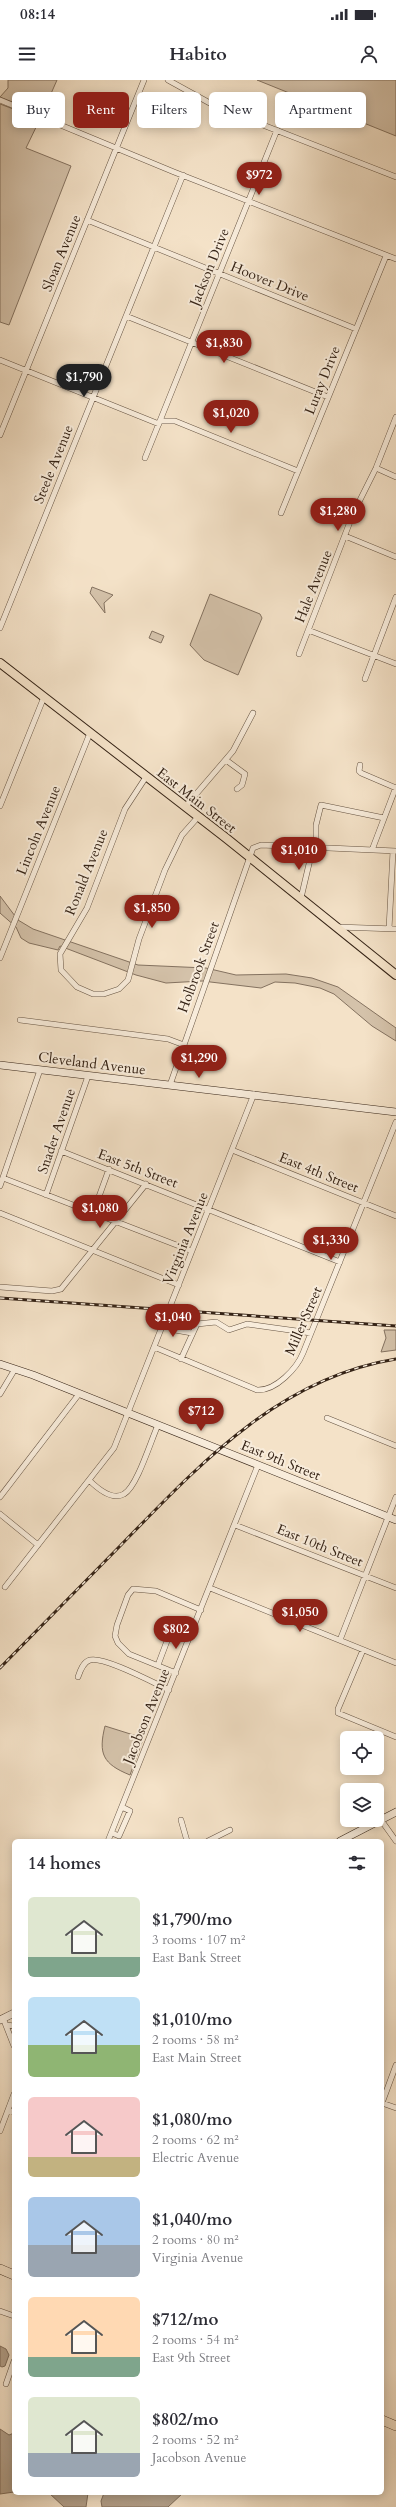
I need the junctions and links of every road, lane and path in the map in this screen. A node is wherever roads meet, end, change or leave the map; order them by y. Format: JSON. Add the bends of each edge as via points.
{"nodes":[{"id":1,"x":144,"y":80,"type":"edge"},
{"id":2,"x":168,"y":80,"type":"edge"},
{"id":3,"x":0,"y":100,"type":"edge"},
{"id":4,"x":277,"y":130,"type":"junction"},
{"id":5,"x":117,"y":146,"type":"junction"},
{"id":6,"x":183,"y":175,"type":"junction"},
{"id":7,"x":396,"y":178,"type":"edge"},
{"id":8,"x":248,"y":201,"type":"junction"},
{"id":9,"x":87,"y":220,"type":"junction"},
{"id":10,"x":154,"y":247,"type":"junction"},
{"id":11,"x":386,"y":256,"type":"junction"},
{"id":12,"x":396,"y":259,"type":"edge"},
{"id":13,"x":219,"y":273,"type":"junction"},
{"id":14,"x":126,"y":316,"type":"junction"},
{"id":15,"x":356,"y":329,"type":"junction"},
{"id":16,"x":192,"y":342,"type":"junction"},
{"id":17,"x":0,"y":360,"type":"edge"},
{"id":18,"x":26,"y":371,"type":"junction"},
{"id":19,"x":328,"y":397,"type":"junction"},
{"id":20,"x":93,"y":398,"type":"junction"},
{"id":21,"x":396,"y":417,"type":"edge"},
{"id":22,"x":160,"y":422,"type":"junction"},
{"id":23,"x":0,"y":435,"type":"edge"},
{"id":24,"x":145,"y":458,"type":"dead end"},
{"id":25,"x":376,"y":468,"type":"junction"},
{"id":26,"x":298,"y":471,"type":"junction"},
{"id":27,"x":396,"y":477,"type":"edge"},
{"id":28,"x":281,"y":513,"type":"dead end"},
{"id":29,"x":345,"y":536,"type":"junction"},
{"id":30,"x":396,"y":557,"type":"edge"},
{"id":31,"x":396,"y":597,"type":"edge"},
{"id":32,"x":0,"y":628,"type":"edge"},
{"id":33,"x":308,"y":630,"type":"junction"},
{"id":34,"x":299,"y":654,"type":"dead end"},
{"id":35,"x":374,"y":655,"type":"junction"},
{"id":36,"x":0,"y":663,"type":"edge"},
{"id":37,"x":396,"y":664,"type":"edge"},
{"id":38,"x":365,"y":679,"type":"dead end"},
{"id":39,"x":44,"y":697,"type":"junction"},
{"id":40,"x":253,"y":713,"type":"dead end"},
{"id":41,"x":90,"y":733,"type":"junction"},
{"id":42,"x":226,"y":760,"type":"junction"},
{"id":43,"x":360,"y":765,"type":"dead end"},
{"id":44,"x":146,"y":777,"type":"junction"},
{"id":45,"x":396,"y":787,"type":"edge"},
{"id":46,"x":236,"y":789,"type":"dead end"},
{"id":47,"x":0,"y":806,"type":"edge"},
{"id":48,"x":185,"y":807,"type":"junction"},
{"id":49,"x":198,"y":817,"type":"junction"},
{"id":50,"x":384,"y":818,"type":"junction"},
{"id":51,"x":314,"y":847,"type":"junction"},
{"id":52,"x":372,"y":850,"type":"junction"},
{"id":53,"x":394,"y":851,"type":"edge"},
{"id":54,"x":249,"y":857,"type":"junction"},
{"id":55,"x":301,"y":898,"type":"junction"},
{"id":56,"x":336,"y":927,"type":"junction"},
{"id":57,"x":389,"y":929,"type":"junction"},
{"id":58,"x":396,"y":929,"type":"edge"},
{"id":59,"x":0,"y":958,"type":"edge"},
{"id":60,"x":396,"y":975,"type":"edge"},
{"id":61,"x":20,"y":1020,"type":"dead end"},
{"id":62,"x":184,"y":1045,"type":"junction"},
{"id":63,"x":0,"y":1065,"type":"edge"},
{"id":64,"x":40,"y":1070,"type":"junction"},
{"id":65,"x":88,"y":1076,"type":"junction"},
{"id":66,"x":170,"y":1085,"type":"junction"},
{"id":67,"x":254,"y":1094,"type":"junction"},
{"id":68,"x":396,"y":1112,"type":"edge"},
{"id":69,"x":396,"y":1122,"type":"edge"},
{"id":70,"x":232,"y":1150,"type":"junction"},
{"id":71,"x":61,"y":1151,"type":"junction"},
{"id":72,"x":109,"y":1169,"type":"junction"},
{"id":73,"x":3,"y":1178,"type":"junction"},
{"id":74,"x":146,"y":1184,"type":"junction"},
{"id":75,"x":0,"y":1186,"type":"edge"},
{"id":76,"x":46,"y":1195,"type":"junction"},
{"id":77,"x":362,"y":1202,"type":"junction"},
{"id":78,"x":209,"y":1209,"type":"junction"},
{"id":79,"x":0,"y":1213,"type":"edge"},
{"id":80,"x":93,"y":1213,"type":"junction"},
{"id":81,"x":396,"y":1216,"type":"edge"},
{"id":82,"x":116,"y":1222,"type":"junction"},
{"id":83,"x":94,"y":1251,"type":"junction"},
{"id":84,"x":192,"y":1251,"type":"junction"},
{"id":85,"x":340,"y":1262,"type":"junction"},
{"id":86,"x":179,"y":1285,"type":"junction"},
{"id":87,"x":0,"y":1288,"type":"edge"},
{"id":88,"x":165,"y":1320,"type":"junction"},
{"id":89,"x":197,"y":1324,"type":"junction"},
{"id":90,"x":311,"y":1332,"type":"junction"},
{"id":91,"x":192,"y":1333,"type":"junction"},
{"id":92,"x":154,"y":1347,"type":"junction"},
{"id":93,"x":182,"y":1359,"type":"junction"},
{"id":94,"x":0,"y":1364,"type":"edge"},
{"id":95,"x":15,"y":1369,"type":"junction"},
{"id":96,"x":0,"y":1394,"type":"edge"},
{"id":97,"x":79,"y":1394,"type":"junction"},
{"id":98,"x":128,"y":1413,"type":"junction"},
{"id":99,"x":327,"y":1418,"type":"dead end"},
{"id":100,"x":158,"y":1425,"type":"junction"},
{"id":101,"x":396,"y":1446,"type":"edge"},
{"id":102,"x":258,"y":1465,"type":"junction"},
{"id":103,"x":89,"y":1480,"type":"junction"},
{"id":104,"x":0,"y":1497,"type":"edge"},
{"id":105,"x":396,"y":1498,"type":"edge"},
{"id":106,"x":0,"y":1514,"type":"edge"},
{"id":107,"x":388,"y":1517,"type":"junction"},
{"id":108,"x":396,"y":1520,"type":"edge"},
{"id":109,"x":235,"y":1524,"type":"junction"},
{"id":110,"x":38,"y":1546,"type":"junction"},
{"id":111,"x":365,"y":1576,"type":"junction"},
{"id":112,"x":5,"y":1587,"type":"dead end"},
{"id":113,"x":210,"y":1588,"type":"junction"},
{"id":114,"x":396,"y":1588,"type":"edge"},
{"id":115,"x":201,"y":1610,"type":"junction"},
{"id":116,"x":340,"y":1640,"type":"junction"},
{"id":117,"x":167,"y":1641,"type":"dead end"},
{"id":118,"x":363,"y":1650,"type":"junction"},
{"id":119,"x":396,"y":1663,"type":"edge"},
{"id":120,"x":158,"y":1666,"type":"junction"},
{"id":121,"x":176,"y":1673,"type":"junction"},
{"id":122,"x":78,"y":1677,"type":"dead end"},
{"id":123,"x":169,"y":1690,"type":"junction"},
{"id":124,"x":396,"y":1737,"type":"edge"},
{"id":125,"x":122,"y":1807,"type":"junction"},
{"id":126,"x":396,"y":1812,"type":"edge"},
{"id":127,"x":384,"y":1818,"type":"edge"},
{"id":128,"x":182,"y":1820,"type":"dead end"},
{"id":129,"x":384,"y":1824,"type":"edge"},
{"id":130,"x":367,"y":1827,"type":"edge"},
{"id":131,"x":230,"y":1830,"type":"dead end"},
{"id":132,"x":112,"y":1833,"type":"junction"},
{"id":133,"x":109,"y":1839,"type":"edge"},
{"id":134,"x":187,"y":1839,"type":"edge"},
{"id":135,"x":212,"y":1839,"type":"edge"},
{"id":136,"x":344,"y":1839,"type":"edge"},
{"id":137,"x":396,"y":1841,"type":"edge"},
{"id":138,"x":12,"y":2014,"type":"edge"},
{"id":139,"x":3,"y":2021,"type":"edge"},
{"id":140,"x":12,"y":2041,"type":"edge"},
{"id":141,"x":396,"y":2065,"type":"edge"},
{"id":142,"x":384,"y":2098,"type":"edge"},
{"id":143,"x":12,"y":2099,"type":"edge"},
{"id":144,"x":384,"y":2104,"type":"edge"},
{"id":145,"x":396,"y":2108,"type":"edge"},
{"id":146,"x":8,"y":2110,"type":"junction"},
{"id":147,"x":12,"y":2111,"type":"edge"},
{"id":148,"x":0,"y":2131,"type":"edge"},
{"id":149,"x":0,"y":2269,"type":"edge"},
{"id":150,"x":12,"y":2274,"type":"edge"},
{"id":151,"x":0,"y":2311,"type":"edge"},
{"id":152,"x":12,"y":2315,"type":"edge"},
{"id":153,"x":12,"y":2367,"type":"edge"},
{"id":154,"x":6,"y":2384,"type":"dead end"},
{"id":155,"x":384,"y":2421,"type":"edge"},
{"id":156,"x":396,"y":2426,"type":"edge"}],
"edges":[{"from":1,"to":5,"type":"street","name":"Sloan Avenue"},
{"from":2,"to":4,"type":"street","via":[[211,104]]},
{"from":3,"to":5,"type":"street"},
{"from":4,"to":7,"type":"street"},
{"from":4,"to":8,"type":"street","name":"Jackson Drive"},
{"from":5,"to":6,"type":"street"},
{"from":5,"to":9,"type":"street","name":"Sloan Avenue"},
{"from":6,"to":8,"type":"street"},
{"from":6,"to":10,"type":"street","name":"Steele Avenue"},
{"from":8,"to":11,"type":"street"},
{"from":8,"to":13,"type":"street","name":"Jackson Drive"},
{"from":9,"to":10,"type":"street","name":"Hoover Drive"},
{"from":9,"to":18,"type":"street","name":"Sloan Avenue"},
{"from":10,"to":13,"type":"street","name":"Hoover Drive"},
{"from":10,"to":14,"type":"street","name":"Steele Avenue"},
{"from":11,"to":12,"type":"street"},
{"from":11,"to":15,"type":"street","name":"Luray Drive"},
{"from":13,"to":15,"type":"street","name":"Hoover Drive"},
{"from":13,"to":16,"type":"street","name":"Jackson Drive"},
{"from":14,"to":16,"type":"street"},
{"from":14,"to":20,"type":"street","name":"Steele Avenue"},
{"from":15,"to":19,"type":"street","name":"Luray Drive"},
{"from":16,"to":19,"type":"street"},
{"from":16,"to":22,"type":"street","name":"Jackson Drive"},
{"from":17,"to":18,"type":"street"},
{"from":18,"to":20,"type":"street"},
{"from":18,"to":23,"type":"street","name":"Sloan Avenue"},
{"from":19,"to":26,"type":"street","name":"Luray Drive"},
{"from":20,"to":22,"type":"street"},
{"from":20,"to":32,"type":"street","name":"Steele Avenue"},
{"from":21,"to":25,"type":"street","name":"Hale Avenue"},
{"from":22,"to":24,"type":"street","name":"Jackson Drive"},
{"from":22,"to":26,"type":"street","via":[[175,421]]},
{"from":25,"to":27,"type":"street"},
{"from":25,"to":29,"type":"street","name":"Hale Avenue"},
{"from":26,"to":28,"type":"street","name":"Luray Drive"},
{"from":29,"to":30,"type":"street"},
{"from":29,"to":33,"type":"street","name":"Hale Avenue"},
{"from":31,"to":35,"type":"street"},
{"from":33,"to":34,"type":"street","name":"Hale Avenue"},
{"from":33,"to":35,"type":"street"},
{"from":35,"to":37,"type":"street"},
{"from":35,"to":38,"type":"street"},
{"from":36,"to":39,"type":"main road","name":"East Main Street"},
{"from":39,"to":41,"type":"main road","name":"East Main Street"},
{"from":39,"to":47,"type":"street"},
{"from":40,"to":42,"type":"street"},
{"from":41,"to":44,"type":"main road","name":"East Main Street"},
{"from":41,"to":59,"type":"street","name":"Lincoln Avenue"},
{"from":42,"to":46,"type":"street","via":[[245,774],[242,785]]},
{"from":42,"to":48,"type":"street"},
{"from":43,"to":45,"type":"street","via":[[361,773]]},
{"from":44,"to":48,"type":"main road","name":"East Main Street"},
{"from":44,"to":49,"type":"street","name":"Ronald Avenue","via":[[125,809],[86,908],[60,954],[64,975],[72,984],[85,992],[97,995],[110,993],[122,987],[128,980],[139,939],[166,870],[182,835]]},
{"from":45,"to":50,"type":"street"},
{"from":48,"to":49,"type":"main road","name":"East Main Street"},
{"from":49,"to":54,"type":"main road","name":"East Main Street"},
{"from":50,"to":51,"type":"street","via":[[321,805]]},
{"from":50,"to":52,"type":"street"},
{"from":51,"to":52,"type":"street"},
{"from":51,"to":54,"type":"street","via":[[258,846],[253,848]]},
{"from":51,"to":55,"type":"street"},
{"from":52,"to":53,"type":"street"},
{"from":53,"to":57,"type":"street"},
{"from":54,"to":55,"type":"main road","name":"East Main Street"},
{"from":54,"to":62,"type":"street","name":"Holbrook Street"},
{"from":55,"to":56,"type":"main road","name":"East Main Street"},
{"from":56,"to":57,"type":"street"},
{"from":56,"to":60,"type":"main road","name":"East Main Street"},
{"from":57,"to":58,"type":"street"},
{"from":61,"to":62,"type":"street","via":[[168,1039]]},
{"from":62,"to":66,"type":"street","name":"Holbrook Street"},
{"from":63,"to":64,"type":"main road","name":"Cleveland Avenue"},
{"from":64,"to":65,"type":"main road","name":"Cleveland Avenue"},
{"from":64,"to":73,"type":"street"},
{"from":65,"to":66,"type":"main road","name":"Cleveland Avenue"},
{"from":65,"to":71,"type":"street","name":"Snader Avenue"},
{"from":66,"to":67,"type":"main road","name":"Cleveland Avenue"},
{"from":67,"to":68,"type":"main road","name":"Cleveland Avenue"},
{"from":67,"to":70,"type":"street","name":"Virginia Avenue"},
{"from":69,"to":77,"type":"street","name":"Miller Street"},
{"from":70,"to":77,"type":"street","name":"East 4th Street"},
{"from":70,"to":78,"type":"street","name":"Virginia Avenue"},
{"from":71,"to":72,"type":"street","name":"East 5th Street"},
{"from":71,"to":76,"type":"street","name":"Snader Avenue"},
{"from":72,"to":74,"type":"street","name":"East 5th Street"},
{"from":72,"to":80,"type":"street"},
{"from":73,"to":75,"type":"street"},
{"from":73,"to":76,"type":"street"},
{"from":74,"to":78,"type":"street","name":"East 5th Street"},
{"from":74,"to":82,"type":"street"},
{"from":76,"to":80,"type":"street"},
{"from":77,"to":81,"type":"street","name":"East 4th Street"},
{"from":77,"to":85,"type":"street","name":"Miller Street"},
{"from":78,"to":84,"type":"street","name":"Virginia Avenue"},
{"from":78,"to":85,"type":"street","name":"East 5th Street"},
{"from":79,"to":83,"type":"street"},
{"from":80,"to":82,"type":"street"},
{"from":82,"to":83,"type":"street"},
{"from":82,"to":84,"type":"street"},
{"from":83,"to":86,"type":"street"},
{"from":83,"to":87,"type":"street","via":[[66,1285],[52,1291]]},
{"from":84,"to":86,"type":"street","name":"Virginia Avenue"},
{"from":85,"to":90,"type":"street","name":"Miller Street"},
{"from":86,"to":88,"type":"street","name":"Virginia Avenue"},
{"from":88,"to":89,"type":"street","via":[[188,1319]]},
{"from":88,"to":91,"type":"street","via":[[175,1330]]},
{"from":88,"to":92,"type":"street","name":"Virginia Avenue"},
{"from":89,"to":90,"type":"street","via":[[216,1322],[230,1330],[247,1324]]},
{"from":89,"to":91,"type":"street"},
{"from":90,"to":93,"type":"street","name":"Miller Street","via":[[300,1361],[289,1374],[263,1390]]},
{"from":91,"to":93,"type":"street"},
{"from":92,"to":93,"type":"street"},
{"from":92,"to":98,"type":"street","name":"Virginia Avenue"},
{"from":94,"to":95,"type":"main road","name":"East 9th Street"},
{"from":95,"to":96,"type":"street"},
{"from":95,"to":97,"type":"main road","name":"East 9th Street"},
{"from":97,"to":98,"type":"main road","name":"East 9th Street"},
{"from":97,"to":104,"type":"street"},
{"from":98,"to":100,"type":"main road","name":"East 9th Street"},
{"from":98,"to":103,"type":"street","name":"Virginia Avenue","via":[[114,1448]]},
{"from":99,"to":101,"type":"street"},
{"from":100,"to":102,"type":"main road","name":"East 9th Street"},
{"from":100,"to":103,"type":"street","via":[[136,1478],[126,1493],[118,1496],[105,1493]]},
{"from":102,"to":107,"type":"main road","name":"East 9th Street"},
{"from":102,"to":109,"type":"street","name":"Jacobson Avenue"},
{"from":103,"to":110,"type":"street","name":"Virginia Avenue"},
{"from":105,"to":107,"type":"street"},
{"from":106,"to":110,"type":"street"},
{"from":107,"to":108,"type":"main road","name":"East 9th Street"},
{"from":107,"to":111,"type":"street"},
{"from":109,"to":111,"type":"street","name":"East 10th Street"},
{"from":109,"to":113,"type":"street","name":"Jacobson Avenue"},
{"from":110,"to":112,"type":"street","name":"Virginia Avenue"},
{"from":111,"to":114,"type":"street","name":"East 10th Street"},
{"from":111,"to":116,"type":"street"},
{"from":113,"to":115,"type":"street","name":"Jacobson Avenue"},
{"from":113,"to":116,"type":"street"},
{"from":115,"to":120,"type":"street","via":[[156,1591],[140,1589],[130,1592],[116,1630],[118,1643],[129,1654]]},
{"from":115,"to":121,"type":"street","name":"Jacobson Avenue"},
{"from":116,"to":118,"type":"street"},
{"from":117,"to":120,"type":"street"},
{"from":118,"to":119,"type":"street"},
{"from":118,"to":124,"type":"street","via":[[338,1713]]},
{"from":120,"to":121,"type":"street"},
{"from":121,"to":123,"type":"street","name":"Jacobson Avenue"},
{"from":122,"to":123,"type":"street","via":[[84,1664],[90,1660],[97,1660],[122,1668]]},
{"from":123,"to":125,"type":"street","name":"Jacobson Avenue"},
{"from":125,"to":132,"type":"street","name":"Jacobson Avenue"},
{"from":125,"to":132,"type":"street","via":[[130,1811],[123,1831],[119,1836]]},
{"from":126,"to":127,"type":"main road"},
{"from":128,"to":134,"type":"street"},
{"from":129,"to":137,"type":"street"},
{"from":130,"to":136,"type":"main road"},
{"from":131,"to":135,"type":"street"},
{"from":132,"to":133,"type":"street","name":"Jacobson Avenue"},
{"from":138,"to":139,"type":"main road"},
{"from":139,"to":140,"type":"street"},
{"from":141,"to":142,"type":"street"},
{"from":143,"to":146,"type":"street"},
{"from":144,"to":145,"type":"street"},
{"from":146,"to":147,"type":"street"},
{"from":146,"to":148,"type":"street"},
{"from":149,"to":150,"type":"highway"},
{"from":151,"to":152,"type":"street"},
{"from":153,"to":154,"type":"street"},
{"from":155,"to":156,"type":"highway"}]}
